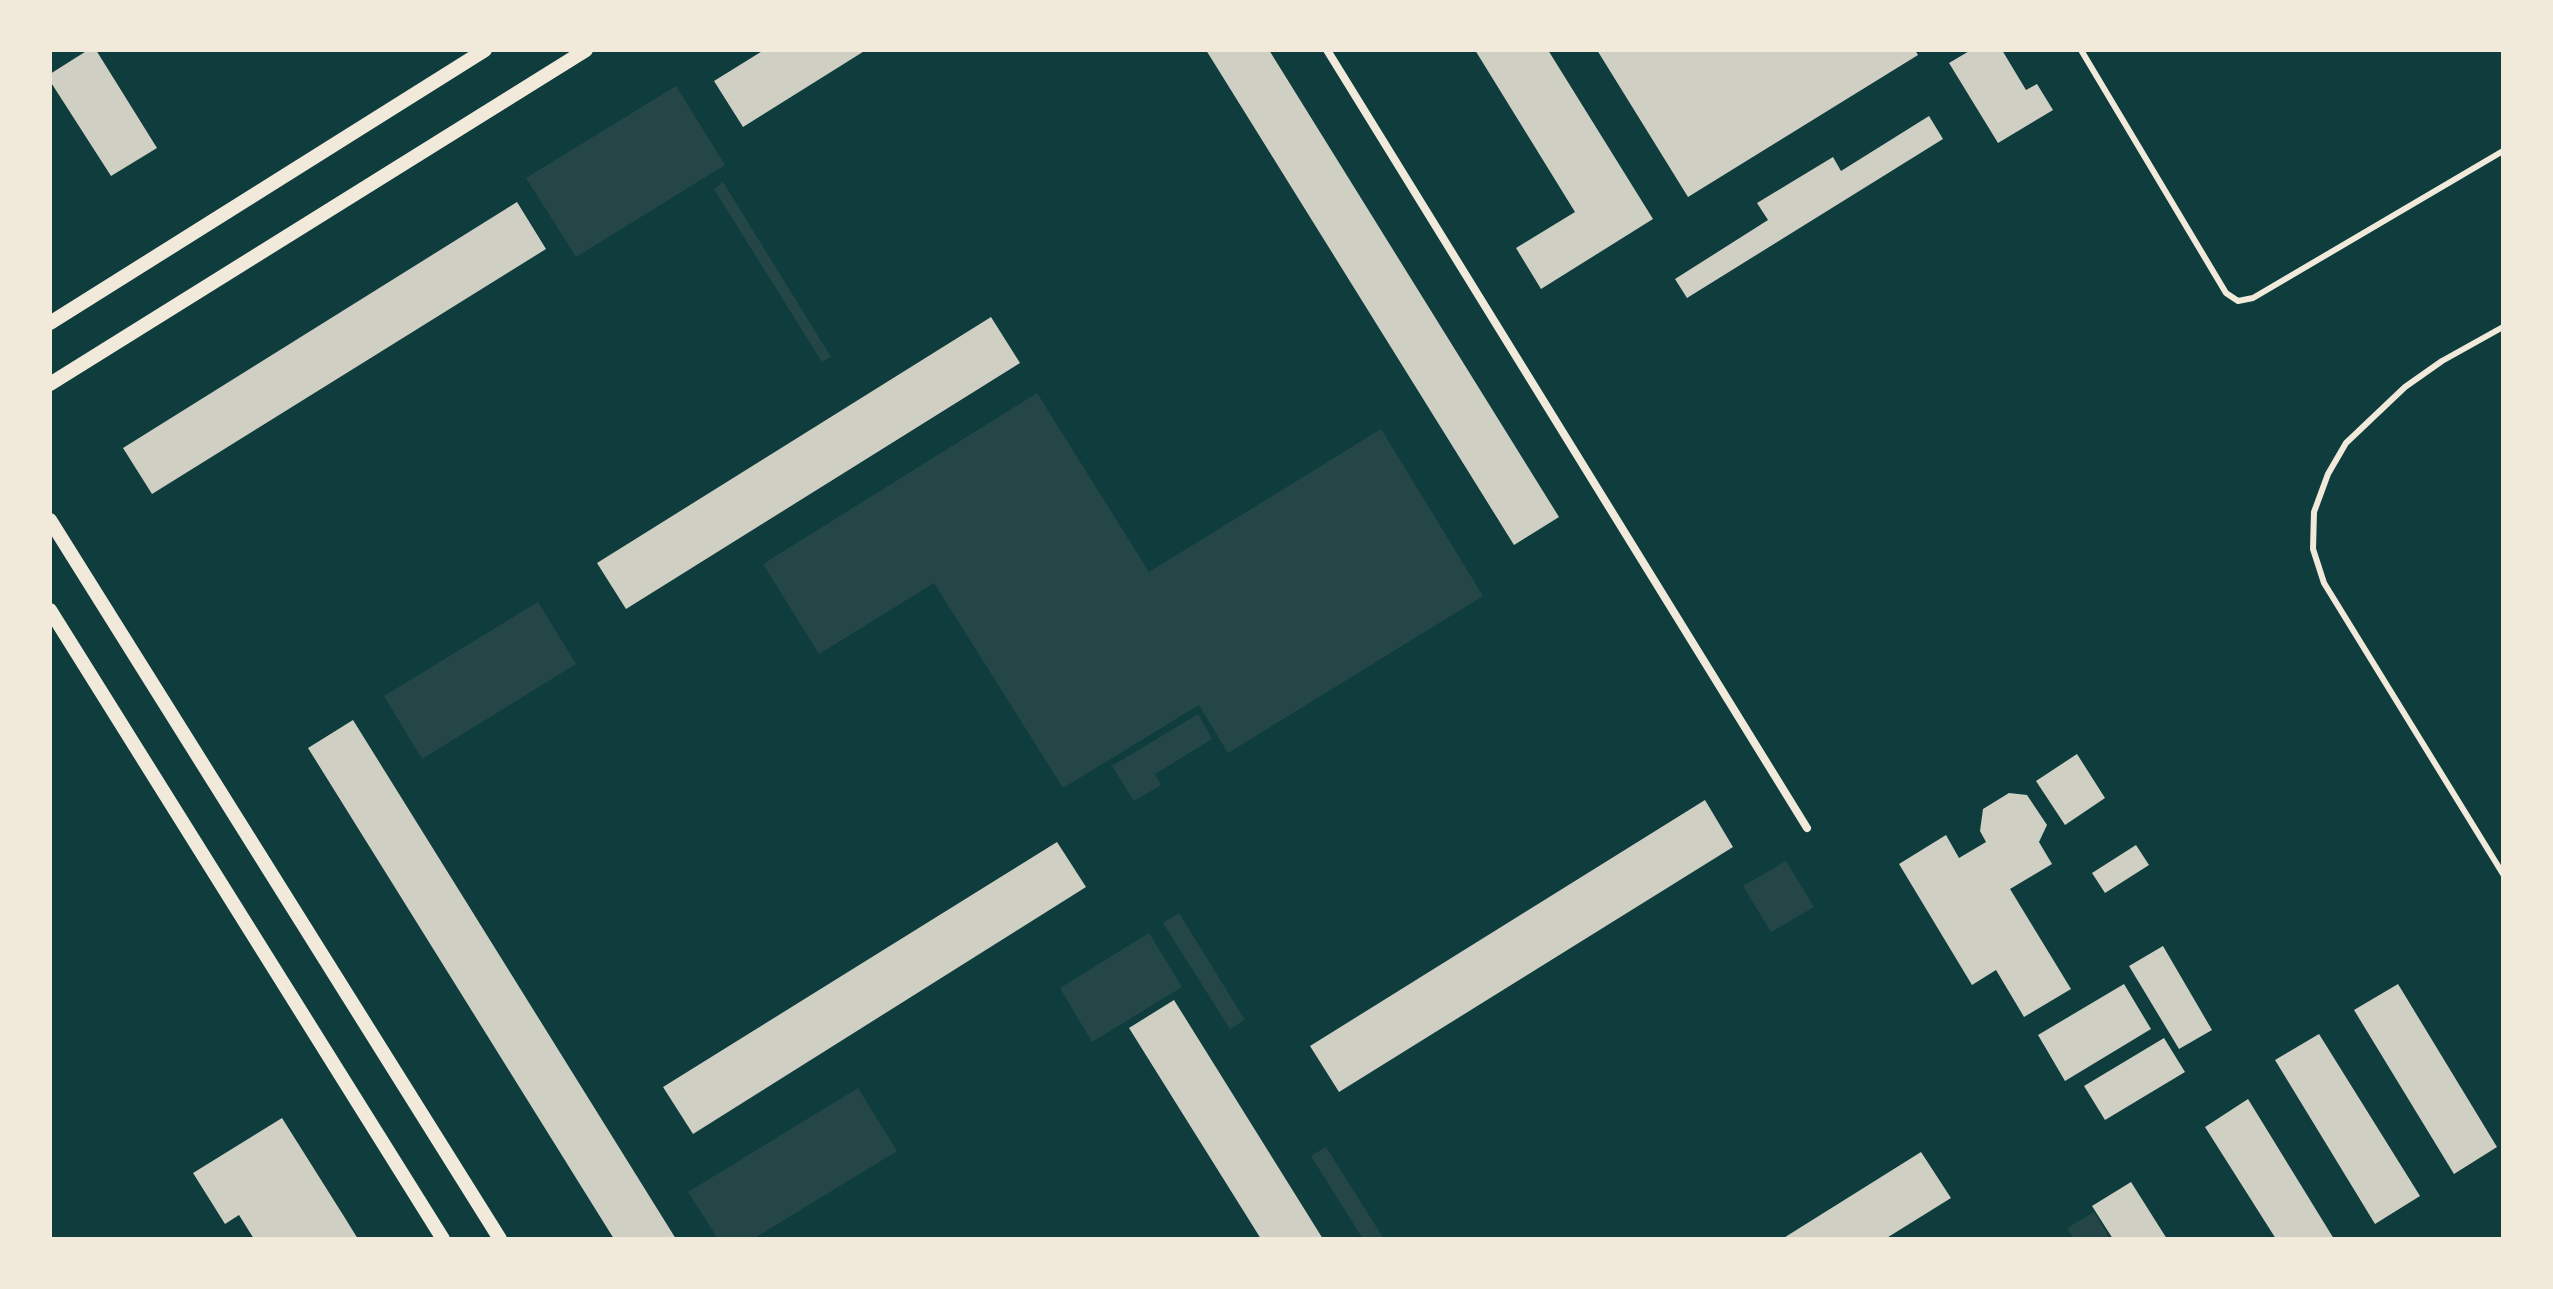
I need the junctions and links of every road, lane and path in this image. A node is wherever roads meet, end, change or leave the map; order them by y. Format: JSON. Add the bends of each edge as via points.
{"nodes":[{"id":1,"x":485,"y":50,"type":"edge"},
{"id":2,"x":586,"y":50,"type":"edge"},
{"id":3,"x":1327,"y":50,"type":"edge"},
{"id":4,"x":2081,"y":50,"type":"edge"},
{"id":5,"x":2503,"y":151,"type":"edge"},
{"id":6,"x":50,"y":323,"type":"edge"},
{"id":7,"x":2503,"y":327,"type":"edge"},
{"id":8,"x":50,"y":384,"type":"edge"},
{"id":9,"x":50,"y":520,"type":"edge"},
{"id":10,"x":50,"y":610,"type":"edge"},
{"id":11,"x":1807,"y":828,"type":"dead end"},
{"id":12,"x":2503,"y":874,"type":"edge"},
{"id":13,"x":443,"y":1239,"type":"edge"},
{"id":14,"x":500,"y":1239,"type":"edge"}],
"edges":[{"from":1,"to":6,"type":"street"},
{"from":2,"to":8,"type":"street"},
{"from":3,"to":11,"type":"street"},
{"from":4,"to":5,"type":"lane","via":[[2226,293],[2238,301],[2277,285]]},
{"from":7,"to":12,"type":"lane","via":[[2405,387],[2346,443],[2314,512],[2313,549],[2324,583]]},
{"from":9,"to":14,"type":"street"},
{"from":10,"to":13,"type":"street"}]}
